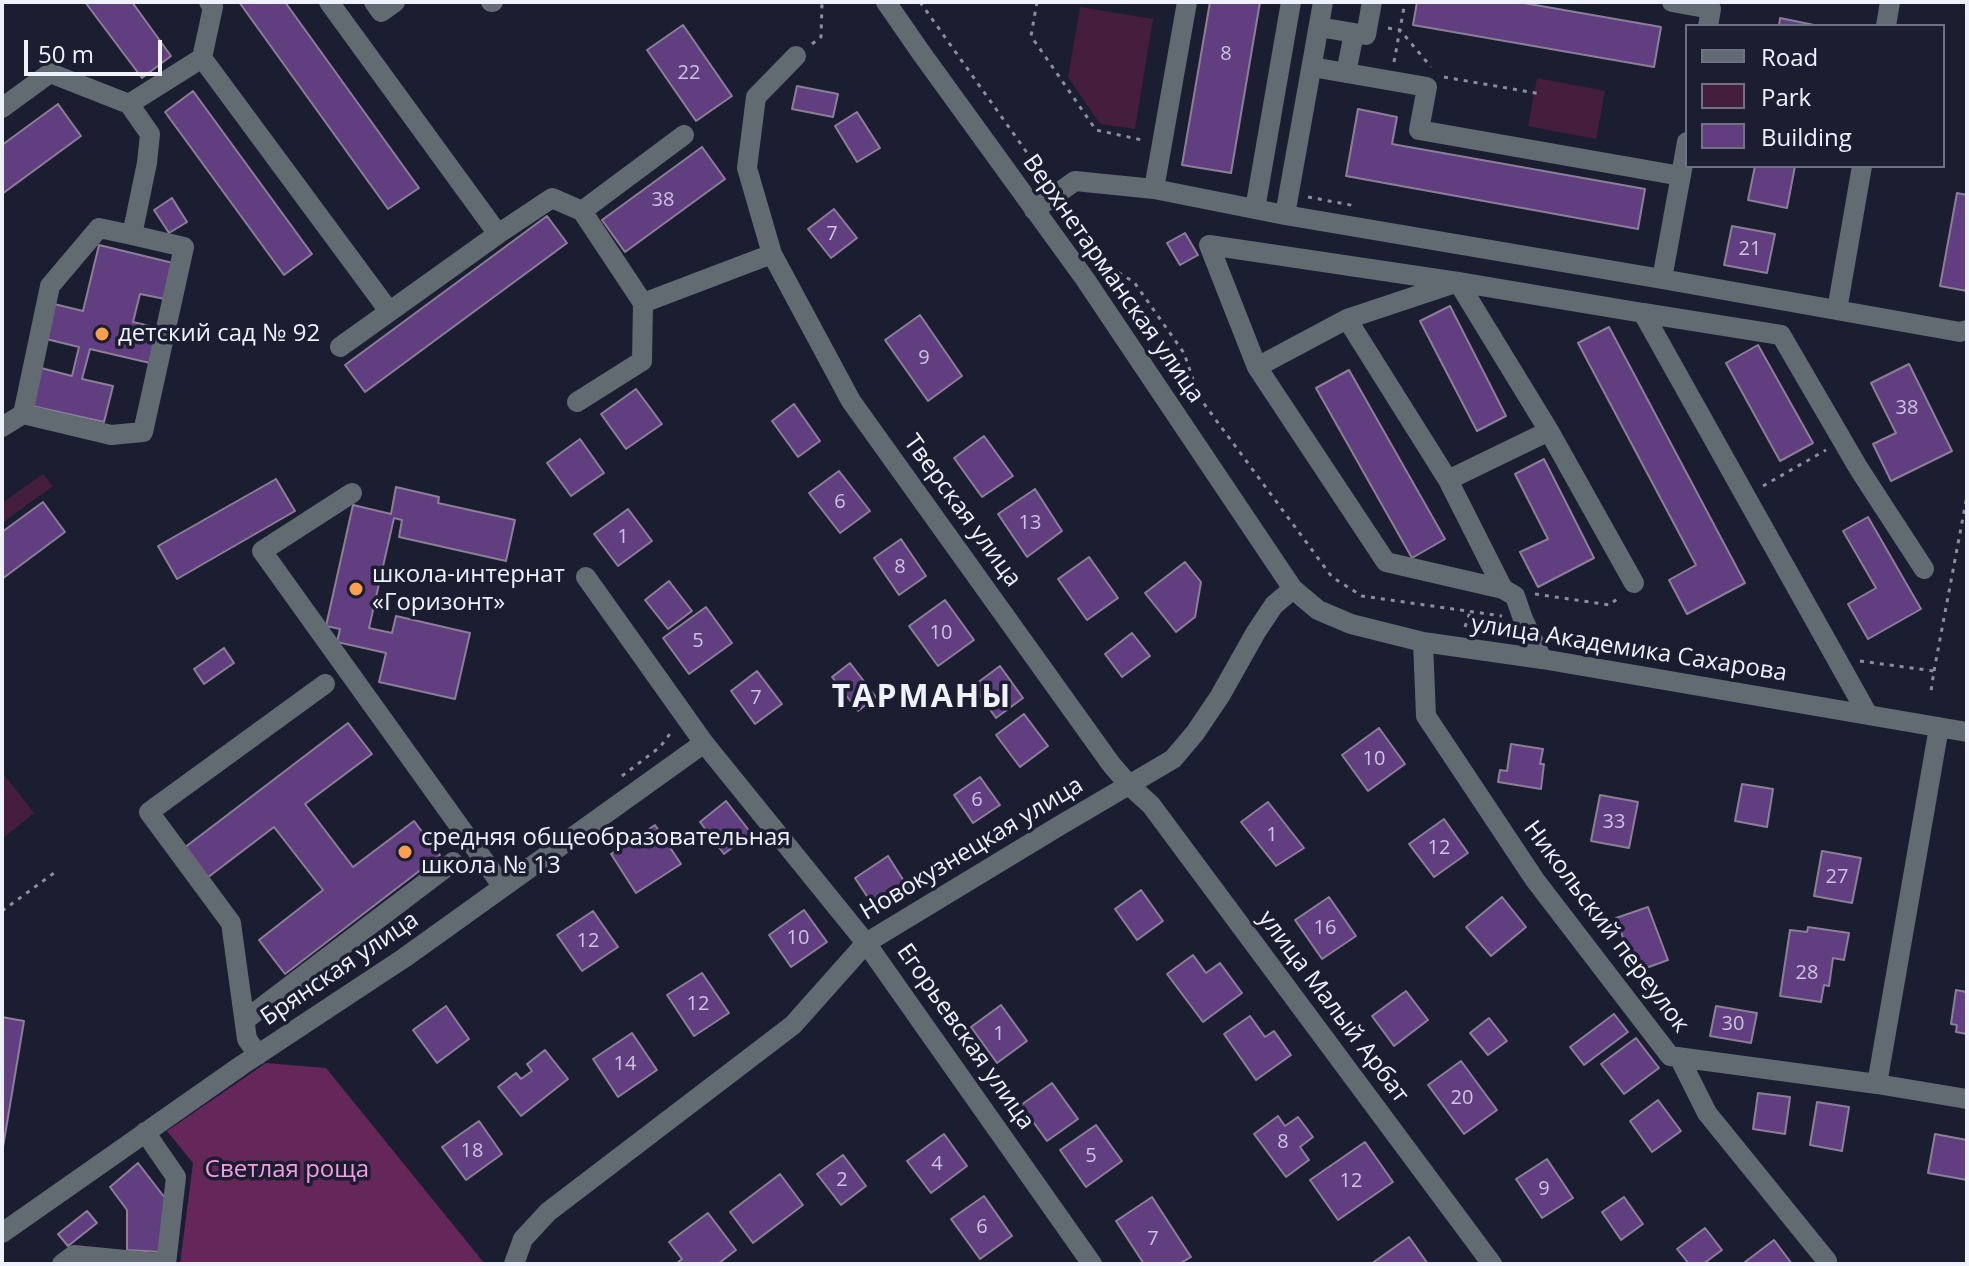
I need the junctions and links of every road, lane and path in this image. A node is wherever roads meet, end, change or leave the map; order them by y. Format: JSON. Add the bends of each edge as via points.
{"nodes":[{"id":1,"x":209,"y":2,"type":"edge"},
{"id":2,"x":329,"y":2,"type":"edge"},
{"id":3,"x":374,"y":2,"type":"edge"},
{"id":4,"x":395,"y":2,"type":"edge"},
{"id":5,"x":824,"y":2,"type":"edge"},
{"id":6,"x":886,"y":2,"type":"edge"},
{"id":7,"x":920,"y":2,"type":"edge"},
{"id":8,"x":1037,"y":2,"type":"edge"},
{"id":9,"x":1187,"y":2,"type":"edge"},
{"id":10,"x":1291,"y":2,"type":"edge"},
{"id":11,"x":1323,"y":2,"type":"edge"},
{"id":12,"x":1372,"y":2,"type":"edge"},
{"id":13,"x":1405,"y":2,"type":"edge"},
{"id":14,"x":1672,"y":2,"type":"edge"},
{"id":15,"x":1890,"y":2,"type":"edge"},
{"id":16,"x":1710,"y":12,"type":"edge"},
{"id":17,"x":1886,"y":24,"type":"edge"},
{"id":18,"x":1319,"y":27,"type":"junction"},
{"id":19,"x":1400,"y":30,"type":"junction"},
{"id":20,"x":1354,"y":33,"type":"junction"},
{"id":21,"x":796,"y":56,"type":"joint"},
{"id":22,"x":202,"y":58,"type":"junction"},
{"id":23,"x":1312,"y":67,"type":"junction"},
{"id":24,"x":1346,"y":73,"type":"junction"},
{"id":25,"x":1390,"y":81,"type":"junction"},
{"id":26,"x":1541,"y":94,"type":"dead end"},
{"id":27,"x":129,"y":104,"type":"junction"},
{"id":28,"x":2,"y":108,"type":"edge"},
{"id":29,"x":684,"y":135,"type":"dead end"},
{"id":30,"x":1162,"y":145,"type":"junction"},
{"id":31,"x":1685,"y":153,"type":"edge"},
{"id":32,"x":1862,"y":168,"type":"edge"},
{"id":33,"x":1681,"y":176,"type":"junction"},
{"id":34,"x":1154,"y":189,"type":"junction"},
{"id":35,"x":1056,"y":194,"type":"junction"},
{"id":36,"x":1255,"y":209,"type":"junction"},
{"id":37,"x":1034,"y":210,"type":"junction"},
{"id":38,"x":582,"y":211,"type":"junction"},
{"id":39,"x":1285,"y":215,"type":"junction"},
{"id":40,"x":498,"y":234,"type":"junction"},
{"id":41,"x":132,"y":235,"type":"junction"},
{"id":42,"x":772,"y":254,"type":"junction"},
{"id":43,"x":1662,"y":279,"type":"junction"},
{"id":44,"x":1458,"y":282,"type":"junction"},
{"id":45,"x":643,"y":303,"type":"junction"},
{"id":46,"x":1837,"y":310,"type":"junction"},
{"id":47,"x":389,"y":311,"type":"junction"},
{"id":48,"x":1643,"y":313,"type":"junction"},
{"id":49,"x":1347,"y":319,"type":"junction"},
{"id":50,"x":1967,"y":330,"type":"edge"},
{"id":51,"x":340,"y":347,"type":"dead end"},
{"id":52,"x":1257,"y":367,"type":"junction"},
{"id":53,"x":577,"y":402,"type":"dead end"},
{"id":54,"x":23,"y":414,"type":"junction"},
{"id":55,"x":2,"y":427,"type":"edge"},
{"id":56,"x":1549,"y":431,"type":"junction"},
{"id":57,"x":1842,"y":441,"type":"junction"},
{"id":58,"x":1448,"y":480,"type":"junction"},
{"id":59,"x":352,"y":493,"type":"dead end"},
{"id":60,"x":1745,"y":496,"type":"junction"},
{"id":61,"x":1967,"y":496,"type":"edge"},
{"id":62,"x":1924,"y":569,"type":"dead end"},
{"id":63,"x":586,"y":577,"type":"dead end"},
{"id":64,"x":1634,"y":583,"type":"joint"},
{"id":65,"x":1293,"y":589,"type":"junction"},
{"id":66,"x":1503,"y":589,"type":"junction"},
{"id":67,"x":1534,"y":593,"type":"dead end"},
{"id":68,"x":1523,"y":619,"type":"junction"},
{"id":69,"x":1423,"y":642,"type":"junction"},
{"id":70,"x":1837,"y":658,"type":"junction"},
{"id":71,"x":1542,"y":659,"type":"junction"},
{"id":72,"x":1934,"y":671,"type":"junction"},
{"id":73,"x":325,"y":684,"type":"dead end"},
{"id":74,"x":1931,"y":691,"type":"dead end"},
{"id":75,"x":1868,"y":715,"type":"junction"},
{"id":76,"x":1939,"y":727,"type":"junction"},
{"id":77,"x":1967,"y":732,"type":"edge"},
{"id":78,"x":704,"y":743,"type":"junction"},
{"id":79,"x":1129,"y":785,"type":"junction"},
{"id":80,"x":453,"y":862,"type":"dead end"},
{"id":81,"x":54,"y":873,"type":"dead end"},
{"id":82,"x":503,"y":887,"type":"junction"},
{"id":83,"x":2,"y":911,"type":"edge"},
{"id":84,"x":866,"y":943,"type":"junction"},
{"id":85,"x":245,"y":1020,"type":"junction"},
{"id":86,"x":258,"y":1055,"type":"junction"},
{"id":87,"x":1680,"y":1059,"type":"junction"},
{"id":88,"x":1877,"y":1084,"type":"junction"},
{"id":89,"x":1967,"y":1099,"type":"edge"},
{"id":90,"x":145,"y":1132,"type":"junction"},
{"id":91,"x":2,"y":1233,"type":"edge"},
{"id":92,"x":1827,"y":1261,"type":"dead end"},
{"id":93,"x":62,"y":1264,"type":"edge"},
{"id":94,"x":514,"y":1264,"type":"edge"},
{"id":95,"x":1092,"y":1264,"type":"edge"},
{"id":96,"x":1492,"y":1264,"type":"edge"}],
"edges":[{"from":1,"to":22,"type":"street","via":[[213,7]]},
{"from":2,"to":40,"type":"street"},
{"from":3,"to":4,"type":"street","via":[[381,12]]},
{"from":5,"to":21,"type":"path","via":[[821,37]]},
{"from":6,"to":37,"type":"street","name":"Верхнетарманская улица"},
{"from":7,"to":35,"type":"path"},
{"from":8,"to":30,"type":"path","via":[[1031,36],[1096,130]]},
{"from":9,"to":30,"type":"street"},
{"from":10,"to":36,"type":"street"},
{"from":11,"to":18,"type":"street"},
{"from":12,"to":20,"type":"street","via":[[1366,35]]},
{"from":13,"to":19,"type":"path"},
{"from":14,"to":16,"type":"street"},
{"from":15,"to":17,"type":"street"},
{"from":18,"to":20,"type":"street"},
{"from":18,"to":23,"type":"street"},
{"from":19,"to":25,"type":"path"},
{"from":19,"to":26,"type":"path","via":[[1439,76]]},
{"from":20,"to":24,"type":"street"},
{"from":21,"to":42,"type":"street","name":"Тверская улица","via":[[756,97],[747,168]]},
{"from":22,"to":27,"type":"street"},
{"from":22,"to":47,"type":"street"},
{"from":23,"to":24,"type":"street"},
{"from":23,"to":39,"type":"street"},
{"from":24,"to":25,"type":"street"},
{"from":25,"to":33,"type":"street","via":[[1427,87],[1419,130]]},
{"from":27,"to":28,"type":"street","via":[[50,73]]},
{"from":27,"to":41,"type":"street","via":[[150,134]]},
{"from":29,"to":38,"type":"street"},
{"from":30,"to":34,"type":"street"},
{"from":31,"to":33,"type":"street"},
{"from":32,"to":46,"type":"street"},
{"from":33,"to":43,"type":"street"},
{"from":34,"to":35,"type":"street","via":[[1075,181]]},
{"from":34,"to":36,"type":"street"},
{"from":35,"to":37,"type":"street"},
{"from":35,"to":68,"type":"path","via":[[1114,270],[1134,282],[1184,353],[1199,397],[1332,577],[1362,596]]},
{"from":36,"to":39,"type":"street"},
{"from":37,"to":65,"type":"street","name":"Верхнетарманская улица"},
{"from":38,"to":40,"type":"street","via":[[552,198]]},
{"from":38,"to":45,"type":"street"},
{"from":39,"to":43,"type":"street"},
{"from":40,"to":47,"type":"street"},
{"from":41,"to":54,"type":"street","via":[[99,228],[50,286]]},
{"from":41,"to":54,"type":"street","via":[[184,247],[143,432],[111,435]]},
{"from":42,"to":45,"type":"street"},
{"from":42,"to":79,"type":"street","name":"Тверская улица","via":[[851,401]]},
{"from":43,"to":46,"type":"street"},
{"from":44,"to":48,"type":"street"},
{"from":44,"to":49,"type":"street"},
{"from":44,"to":52,"type":"street","via":[[1209,245]]},
{"from":44,"to":56,"type":"street"},
{"from":45,"to":53,"type":"street","via":[[642,361]]},
{"from":46,"to":50,"type":"street"},
{"from":47,"to":51,"type":"street"},
{"from":48,"to":57,"type":"street","via":[[1781,335]]},
{"from":48,"to":60,"type":"street"},
{"from":49,"to":52,"type":"street"},
{"from":49,"to":58,"type":"street"},
{"from":52,"to":66,"type":"street","via":[[1386,562]]},
{"from":54,"to":55,"type":"street"},
{"from":56,"to":58,"type":"street"},
{"from":56,"to":64,"type":"street"},
{"from":57,"to":60,"type":"path"},
{"from":57,"to":62,"type":"street"},
{"from":58,"to":66,"type":"street"},
{"from":59,"to":82,"type":"street","via":[[262,551]]},
{"from":60,"to":70,"type":"street"},
{"from":61,"to":72,"type":"path"},
{"from":63,"to":78,"type":"street","name":"Егорьевская улица"},
{"from":64,"to":67,"type":"path","via":[[1610,605]]},
{"from":65,"to":69,"type":"street","name":"улица Академика Сахарова","via":[[1318,610],[1351,624]]},
{"from":65,"to":79,"type":"street","name":"Новокузнецкая улица","via":[[1274,605],[1195,733],[1173,759]]},
{"from":66,"to":68,"type":"street","via":[[1515,596]]},
{"from":68,"to":71,"type":"street"},
{"from":69,"to":71,"type":"street","name":"улица Академика Сахарова"},
{"from":69,"to":87,"type":"street","name":"Никольский переулок","via":[[1426,716],[1535,880],[1670,1056]]},
{"from":70,"to":72,"type":"path"},
{"from":70,"to":75,"type":"street"},
{"from":71,"to":75,"type":"street","name":"улица Академика Сахарова"},
{"from":72,"to":74,"type":"path"},
{"from":73,"to":85,"type":"street","via":[[149,812],[231,923]]},
{"from":75,"to":76,"type":"street","name":"улица Академика Сахарова"},
{"from":76,"to":77,"type":"street","name":"улица Академика Сахарова"},
{"from":76,"to":88,"type":"street"},
{"from":78,"to":82,"type":"street","name":"Брянская улица"},
{"from":78,"to":84,"type":"street","name":"Егорьевская улица"},
{"from":79,"to":84,"type":"street","name":"Новокузнецкая улица"},
{"from":79,"to":96,"type":"street","name":"улица Малый Арбат","via":[[1151,805]]},
{"from":80,"to":85,"type":"street"},
{"from":81,"to":83,"type":"path"},
{"from":82,"to":86,"type":"street","name":"Брянская улица"},
{"from":84,"to":94,"type":"street","name":"Новокузнецкая улица","via":[[793,1025],[548,1212],[523,1239]]},
{"from":84,"to":95,"type":"street","name":"Егорьевская улица"},
{"from":85,"to":86,"type":"street","via":[[247,1039]]},
{"from":86,"to":90,"type":"street","name":"Брянская улица"},
{"from":87,"to":88,"type":"street","name":"Никольский переулок"},
{"from":87,"to":92,"type":"street","via":[[1707,1113]]},
{"from":88,"to":89,"type":"street","name":"Никольский переулок"},
{"from":90,"to":91,"type":"street","name":"Брянская улица"},
{"from":90,"to":93,"type":"street","via":[[176,1177],[166,1264],[74,1255]]}]}
